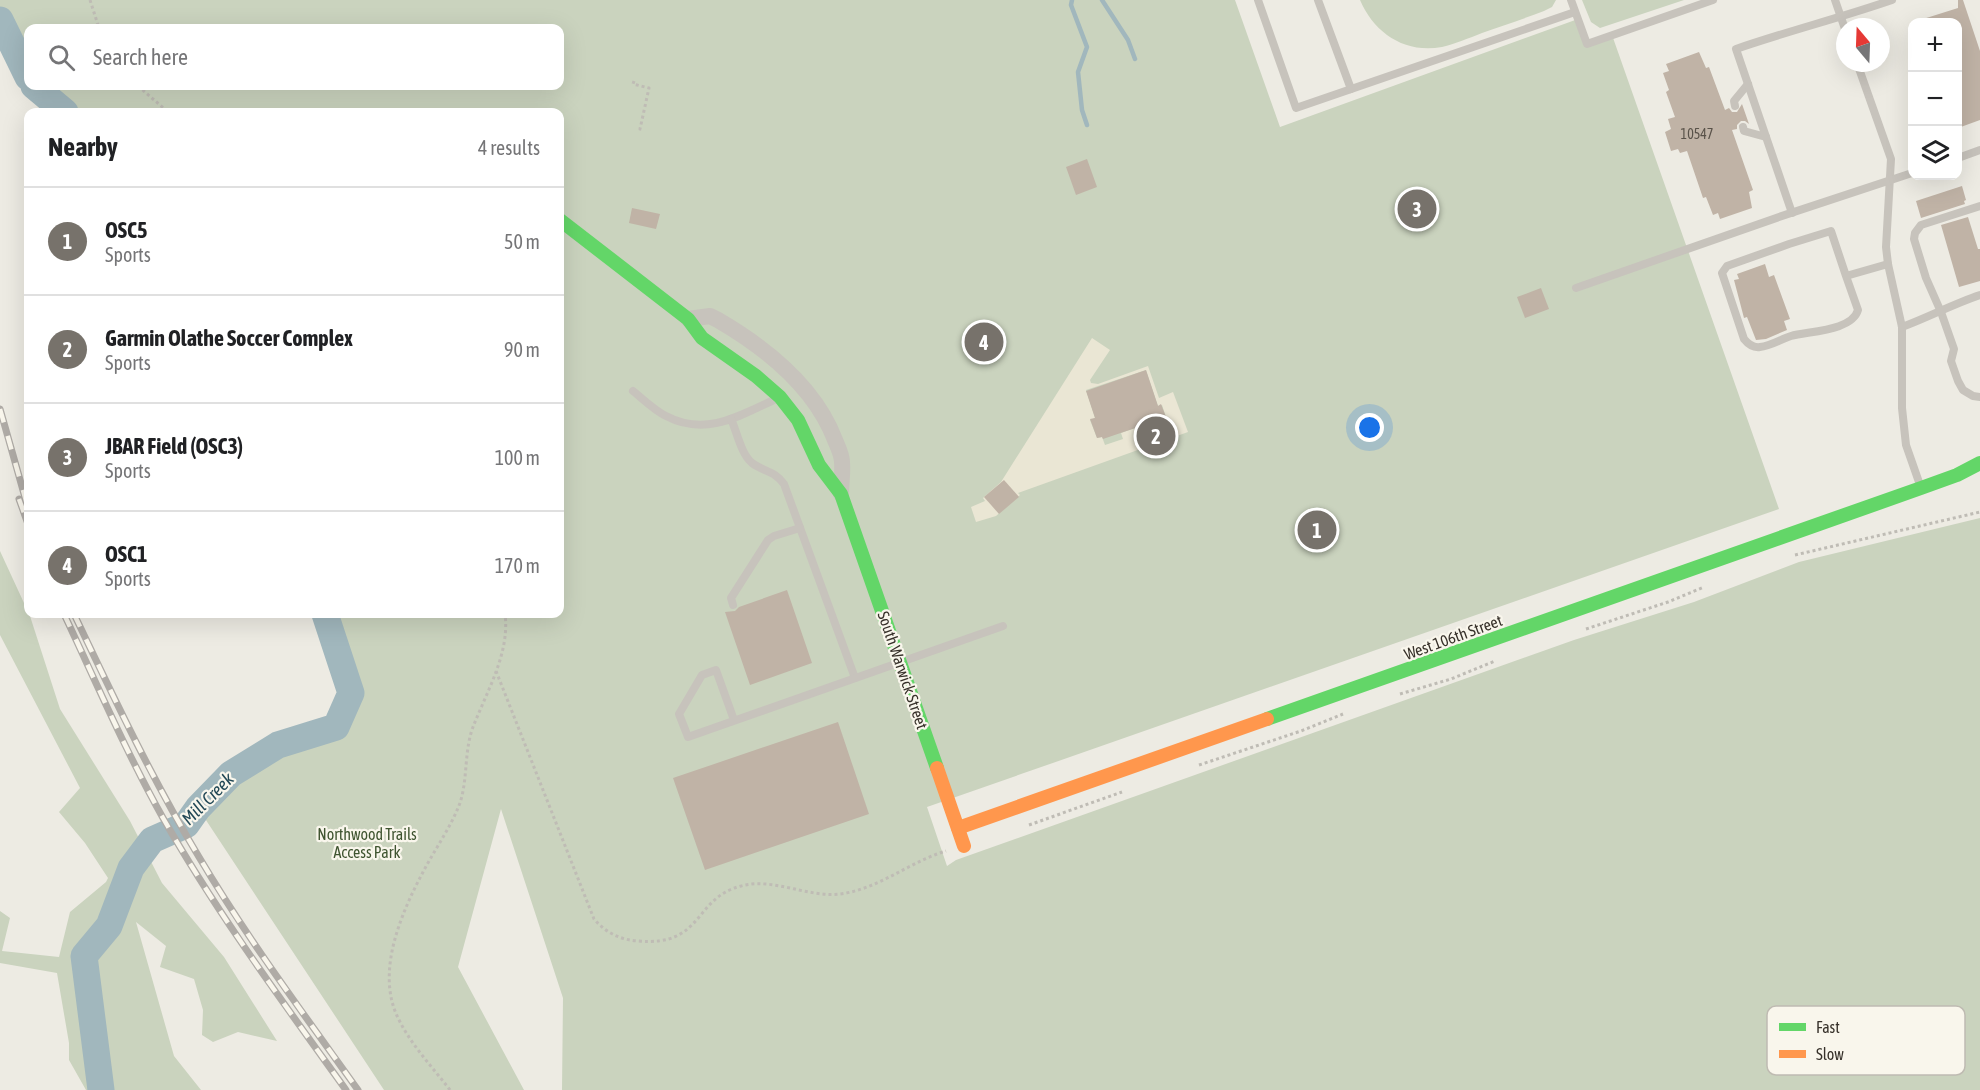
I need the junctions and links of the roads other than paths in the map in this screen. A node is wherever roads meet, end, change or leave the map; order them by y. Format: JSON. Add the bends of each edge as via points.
{"nodes":[{"id":1,"x":1258,"y":0,"type":"edge"},
{"id":2,"x":1318,"y":0,"type":"edge"},
{"id":3,"x":1571,"y":0,"type":"edge"},
{"id":4,"x":1713,"y":0,"type":"edge"},
{"id":5,"x":1835,"y":0,"type":"edge"},
{"id":6,"x":1892,"y":0,"type":"edge"},
{"id":7,"x":1575,"y":12,"type":"junction"},
{"id":8,"x":1841,"y":18,"type":"joint"},
{"id":9,"x":1836,"y":19,"type":"edge"},
{"id":10,"x":1860,"y":72,"type":"edge"},
{"id":11,"x":1748,"y":84,"type":"junction"},
{"id":12,"x":1351,"y":89,"type":"junction"},
{"id":13,"x":1735,"y":106,"type":"dead end"},
{"id":14,"x":1743,"y":127,"type":"dead end"},
{"id":15,"x":1766,"y":137,"type":"junction"},
{"id":16,"x":1980,"y":150,"type":"edge"},
{"id":17,"x":1962,"y":157,"type":"edge"},
{"id":18,"x":1908,"y":174,"type":"edge"},
{"id":19,"x":1890,"y":180,"type":"junction"},
{"id":20,"x":1980,"y":206,"type":"edge"},
{"id":21,"x":1792,"y":213,"type":"junction"},
{"id":22,"x":564,"y":223,"type":"edge"},
{"id":23,"x":1887,"y":264,"type":"junction"},
{"id":24,"x":1846,"y":276,"type":"junction"},
{"id":25,"x":1576,"y":288,"type":"dead end"},
{"id":26,"x":1980,"y":295,"type":"edge"},
{"id":27,"x":1941,"y":312,"type":"junction"},
{"id":28,"x":688,"y":319,"type":"junction"},
{"id":29,"x":1902,"y":327,"type":"junction"},
{"id":30,"x":633,"y":391,"type":"dead end"},
{"id":31,"x":1980,"y":396,"type":"edge"},
{"id":32,"x":780,"y":398,"type":"junction"},
{"id":33,"x":731,"y":419,"type":"junction"},
{"id":34,"x":1980,"y":463,"type":"edge"},
{"id":35,"x":1980,"y":474,"type":"edge"},
{"id":36,"x":1957,"y":475,"type":"junction"},
{"id":37,"x":1921,"y":488,"type":"junction"},
{"id":38,"x":841,"y":494,"type":"junction"},
{"id":39,"x":800,"y":528,"type":"junction"},
{"id":40,"x":733,"y":605,"type":"dead end"},
{"id":41,"x":1003,"y":626,"type":"dead end"},
{"id":42,"x":900,"y":661,"type":"junction"},
{"id":43,"x":855,"y":678,"type":"junction"},
{"id":44,"x":734,"y":720,"type":"junction"},
{"id":45,"x":958,"y":828,"type":"junction"},
{"id":46,"x":964,"y":846,"type":"dead end"}],
"edges":[{"from":1,"to":12,"type":"lane","via":[[1296,108]]},
{"from":2,"to":12,"type":"lane"},
{"from":3,"to":7,"type":"lane"},
{"from":4,"to":7,"type":"lane","via":[[1587,44]]},
{"from":5,"to":8,"type":"lane"},
{"from":6,"to":8,"type":"lane"},
{"from":7,"to":12,"type":"lane"},
{"from":9,"to":11,"type":"lane","via":[[1736,49]]},
{"from":10,"to":19,"type":"lane","via":[[1891,159]]},
{"from":11,"to":13,"type":"lane","via":[[1734,101]]},
{"from":11,"to":15,"type":"lane"},
{"from":14,"to":15,"type":"lane","via":[[1744,131]]},
{"from":15,"to":21,"type":"lane"},
{"from":16,"to":17,"type":"lane"},
{"from":18,"to":19,"type":"lane"},
{"from":19,"to":21,"type":"lane"},
{"from":19,"to":23,"type":"lane"},
{"from":20,"to":27,"type":"lane","via":[[1921,225],[1915,233],[1926,278]]},
{"from":21,"to":25,"type":"lane"},
{"from":22,"to":28,"type":"street"},
{"from":23,"to":24,"type":"lane"},
{"from":23,"to":29,"type":"lane"},
{"from":24,"to":24,"type":"lane","via":[[1831,231],[1727,266],[1722,273],[1744,339],[1752,347],[1818,333],[1848,322],[1858,310]]},
{"from":26,"to":27,"type":"lane"},
{"from":27,"to":29,"type":"lane"},
{"from":27,"to":31,"type":"lane","via":[[1954,349],[1951,361],[1963,390]]},
{"from":28,"to":32,"type":"street","name":"South Warwick Street","via":[[702,338]]},
{"from":28,"to":38,"type":"street","name":"South Warwick Street","via":[[711,316],[724,323],[799,382],[829,424],[842,460]]},
{"from":29,"to":37,"type":"lane","via":[[1906,445]]},
{"from":30,"to":33,"type":"lane","via":[[665,416],[685,424],[709,426]]},
{"from":32,"to":33,"type":"lane"},
{"from":32,"to":38,"type":"street","name":"South Warwick Street","via":[[798,420],[819,465]]},
{"from":33,"to":39,"type":"lane","via":[[751,462],[779,476]]},
{"from":34,"to":36,"type":"street","name":"West 106th Street"},
{"from":35,"to":36,"type":"street","name":"West 106th Street"},
{"from":36,"to":37,"type":"street","name":"West 106th Street"},
{"from":37,"to":45,"type":"street","name":"West 106th Street"},
{"from":38,"to":42,"type":"street","name":"South Warwick Street"},
{"from":39,"to":40,"type":"lane","via":[[768,540],[731,598]]},
{"from":39,"to":43,"type":"lane"},
{"from":41,"to":42,"type":"lane"},
{"from":42,"to":43,"type":"lane"},
{"from":42,"to":45,"type":"street","name":"South Warwick Street"},
{"from":43,"to":44,"type":"lane"},
{"from":44,"to":44,"type":"lane","via":[[688,737],[679,714],[702,675],[716,670]]},
{"from":45,"to":46,"type":"street","name":"South Warwick Street"}]}
